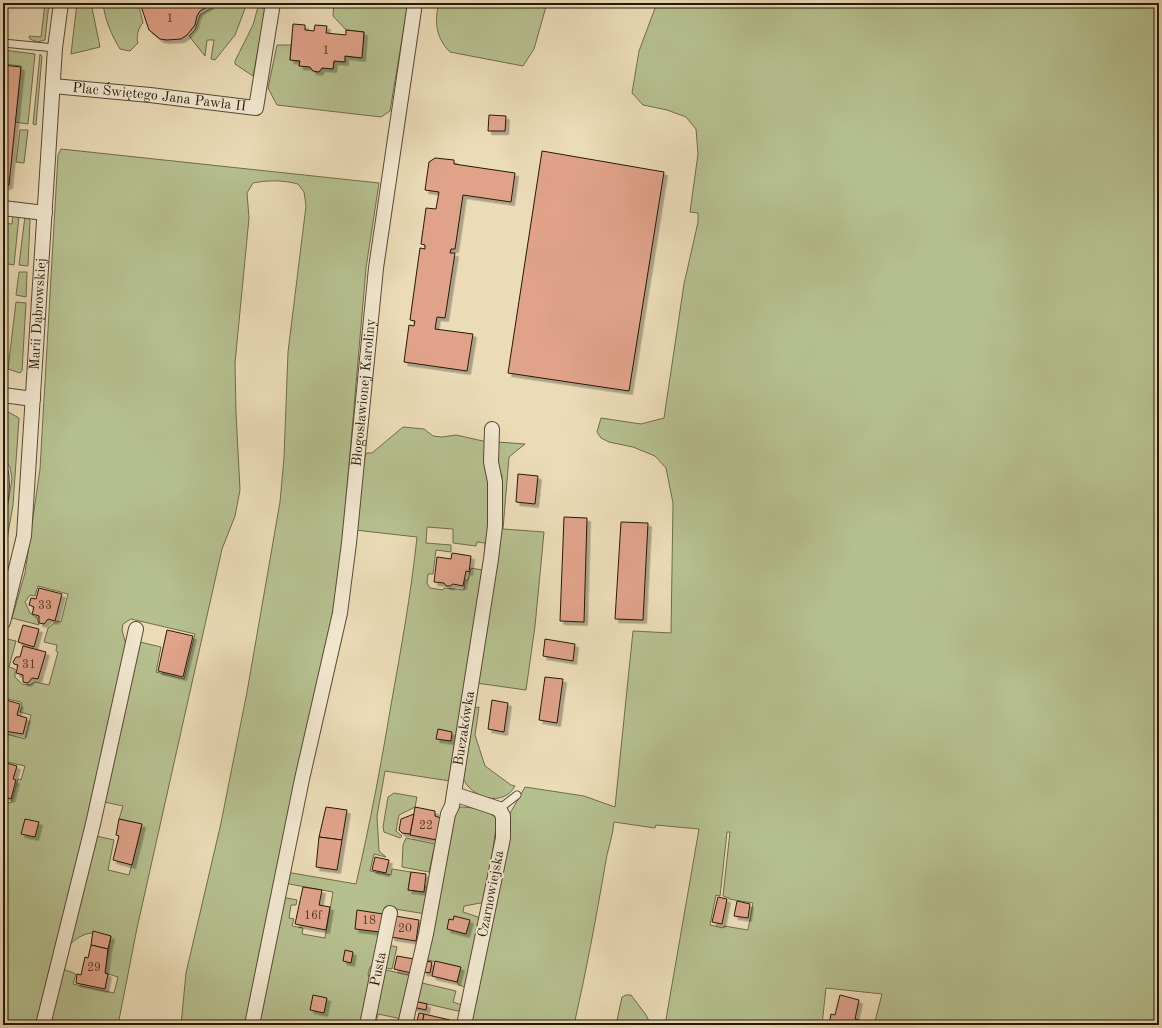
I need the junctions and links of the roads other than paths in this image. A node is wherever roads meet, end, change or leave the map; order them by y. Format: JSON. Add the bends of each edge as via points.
{"nodes":[{"id":1,"x":61,"y":3,"type":"edge"},
{"id":2,"x":274,"y":3,"type":"edge"},
{"id":3,"x":415,"y":3,"type":"edge"},
{"id":4,"x":3,"y":43,"type":"edge"},
{"id":5,"x":55,"y":48,"type":"junction"},
{"id":6,"x":53,"y":86,"type":"junction"},
{"id":7,"x":3,"y":208,"type":"edge"},
{"id":8,"x":45,"y":213,"type":"junction"},
{"id":9,"x":3,"y":395,"type":"edge"},
{"id":10,"x":33,"y":399,"type":"junction"},
{"id":11,"x":492,"y":429,"type":"dead end"},
{"id":12,"x":3,"y":466,"type":"edge"},
{"id":13,"x":3,"y":507,"type":"edge"},
{"id":14,"x":8,"y":579,"type":"edge"},
{"id":15,"x":3,"y":622,"type":"edge"},
{"id":16,"x":136,"y":630,"type":"dead end"},
{"id":17,"x":454,"y":794,"type":"junction"},
{"id":18,"x":517,"y":795,"type":"dead end"},
{"id":19,"x":500,"y":809,"type":"junction"},
{"id":20,"x":390,"y":913,"type":"dead end"},
{"id":21,"x":43,"y":1025,"type":"edge"},
{"id":22,"x":252,"y":1025,"type":"edge"},
{"id":23,"x":367,"y":1025,"type":"edge"},
{"id":24,"x":405,"y":1025,"type":"edge"},
{"id":25,"x":464,"y":1025,"type":"edge"}],
"edges":[{"from":1,"to":5,"type":"street","name":"Marii Dąbrowskiej"},
{"from":2,"to":6,"type":"street","name":"Plac Świętego Jana Pawła II","via":[[256,108]]},
{"from":3,"to":22,"type":"street","name":"Błogosławionej Karoliny","via":[[376,268],[340,613],[302,779]]},
{"from":4,"to":5,"type":"lane"},
{"from":5,"to":6,"type":"street","name":"Marii Dąbrowskiej"},
{"from":6,"to":8,"type":"street","name":"Marii Dąbrowskiej"},
{"from":7,"to":8,"type":"street"},
{"from":8,"to":10,"type":"street","name":"Marii Dąbrowskiej"},
{"from":9,"to":10,"type":"street"},
{"from":10,"to":14,"type":"street","name":"Marii Dąbrowskiej","via":[[24,536]]},
{"from":11,"to":17,"type":"street","name":"Buczakówka","via":[[491,462],[495,482],[493,539]]},
{"from":12,"to":13,"type":"lane","via":[[6,494]]},
{"from":14,"to":15,"type":"street","name":"Marii Dąbrowskiej"},
{"from":16,"to":21,"type":"street","via":[[93,824]]},
{"from":17,"to":19,"type":"street"},
{"from":17,"to":24,"type":"street","name":"Buczakówka"},
{"from":18,"to":19,"type":"lane"},
{"from":19,"to":25,"type":"street","name":"Czarnowiejska","via":[[502,838]]},
{"from":20,"to":23,"type":"street","name":"Pusta"}]}
